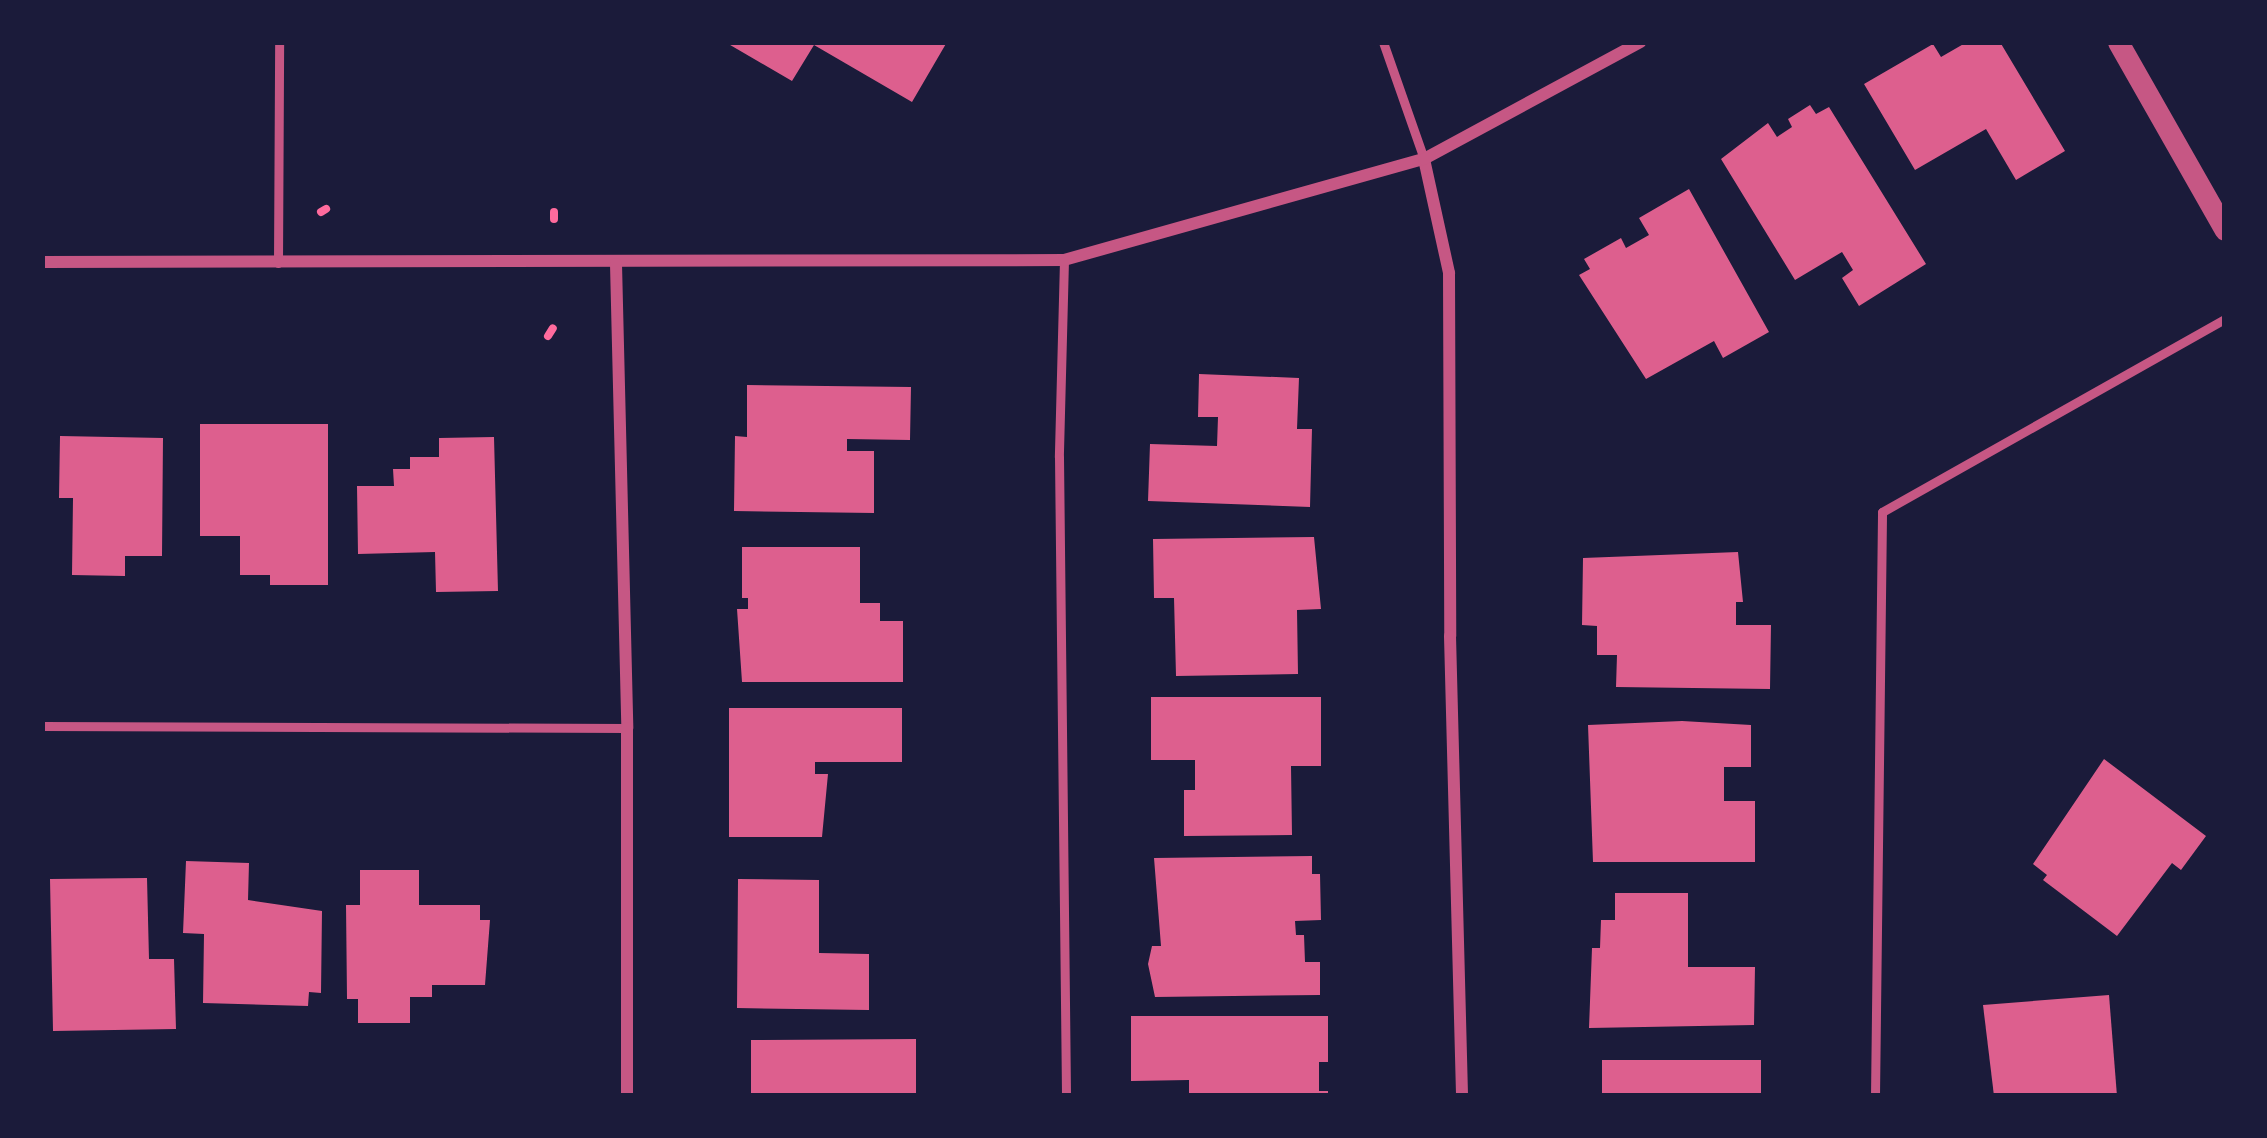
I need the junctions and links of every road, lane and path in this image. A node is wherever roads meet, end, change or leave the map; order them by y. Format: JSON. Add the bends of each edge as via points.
{"nodes":[{"id":1,"x":279,"y":42,"type":"edge"},
{"id":2,"x":1383,"y":42,"type":"edge"},
{"id":3,"x":1640,"y":42,"type":"edge"},
{"id":4,"x":2118,"y":42,"type":"edge"},
{"id":5,"x":1424,"y":159,"type":"junction"},
{"id":6,"x":2225,"y":230,"type":"edge"},
{"id":7,"x":1064,"y":260,"type":"junction"},
{"id":8,"x":42,"y":262,"type":"edge"},
{"id":9,"x":278,"y":263,"type":"junction"},
{"id":10,"x":616,"y":264,"type":"junction"},
{"id":11,"x":2225,"y":319,"type":"edge"},
{"id":12,"x":42,"y":726,"type":"edge"},
{"id":13,"x":627,"y":728,"type":"junction"},
{"id":14,"x":627,"y":1096,"type":"edge"},
{"id":15,"x":1066,"y":1096,"type":"edge"},
{"id":16,"x":1462,"y":1096,"type":"edge"},
{"id":17,"x":1874,"y":1096,"type":"edge"}],
"edges":[{"from":1,"to":9,"type":"lane"},
{"from":2,"to":5,"type":"lane"},
{"from":3,"to":5,"type":"street"},
{"from":4,"to":6,"type":"street"},
{"from":5,"to":7,"type":"street"},
{"from":5,"to":16,"type":"street","via":[[1449,273]]},
{"from":7,"to":10,"type":"street"},
{"from":7,"to":15,"type":"lane"},
{"from":8,"to":9,"type":"street"},
{"from":9,"to":10,"type":"street"},
{"from":10,"to":13,"type":"street"},
{"from":11,"to":17,"type":"lane","via":[[1882,512]]},
{"from":12,"to":13,"type":"lane"},
{"from":13,"to":14,"type":"street"}]}
